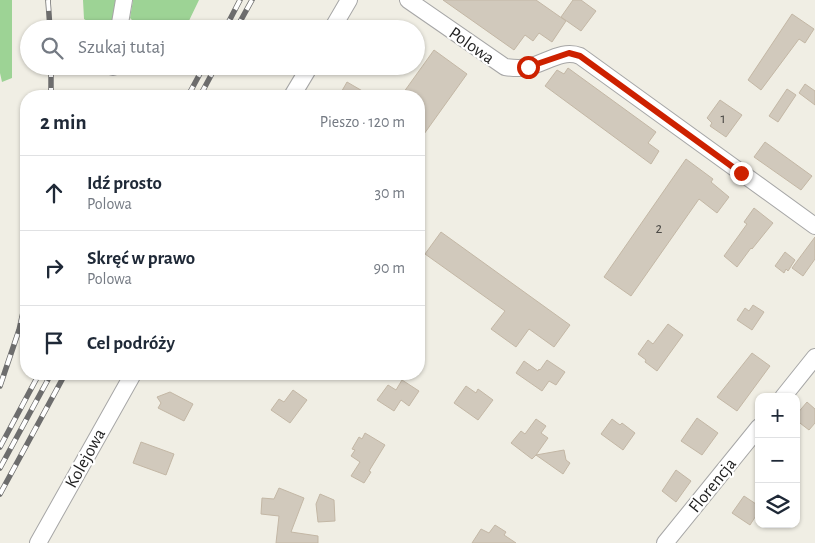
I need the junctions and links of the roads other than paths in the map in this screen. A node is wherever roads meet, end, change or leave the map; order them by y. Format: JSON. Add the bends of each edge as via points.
{"nodes":[{"id":1,"x":124,"y":0,"type":"edge"},
{"id":2,"x":349,"y":0,"type":"edge"},
{"id":3,"x":408,"y":0,"type":"edge"},
{"id":4,"x":121,"y":20,"type":"edge"},
{"id":5,"x":337,"y":20,"type":"edge"},
{"id":6,"x":305,"y":75,"type":"edge"},
{"id":7,"x":296,"y":90,"type":"edge"},
{"id":8,"x":815,"y":226,"type":"edge"},
{"id":9,"x":815,"y":357,"type":"edge"},
{"id":10,"x":130,"y":380,"type":"edge"},
{"id":11,"x":786,"y":393,"type":"edge"},
{"id":12,"x":755,"y":432,"type":"edge"},
{"id":13,"x":38,"y":543,"type":"edge"},
{"id":14,"x":665,"y":543,"type":"edge"}],
"edges":[{"from":1,"to":4,"type":"street"},
{"from":2,"to":5,"type":"street"},
{"from":3,"to":8,"type":"street","name":"Polowa","via":[[505,66],[528,67],[569,53],[580,56]]},
{"from":6,"to":7,"type":"street"},
{"from":9,"to":11,"type":"street"},
{"from":10,"to":13,"type":"street","name":"Kolejowa"},
{"from":12,"to":14,"type":"street","name":"Florencja"}]}
